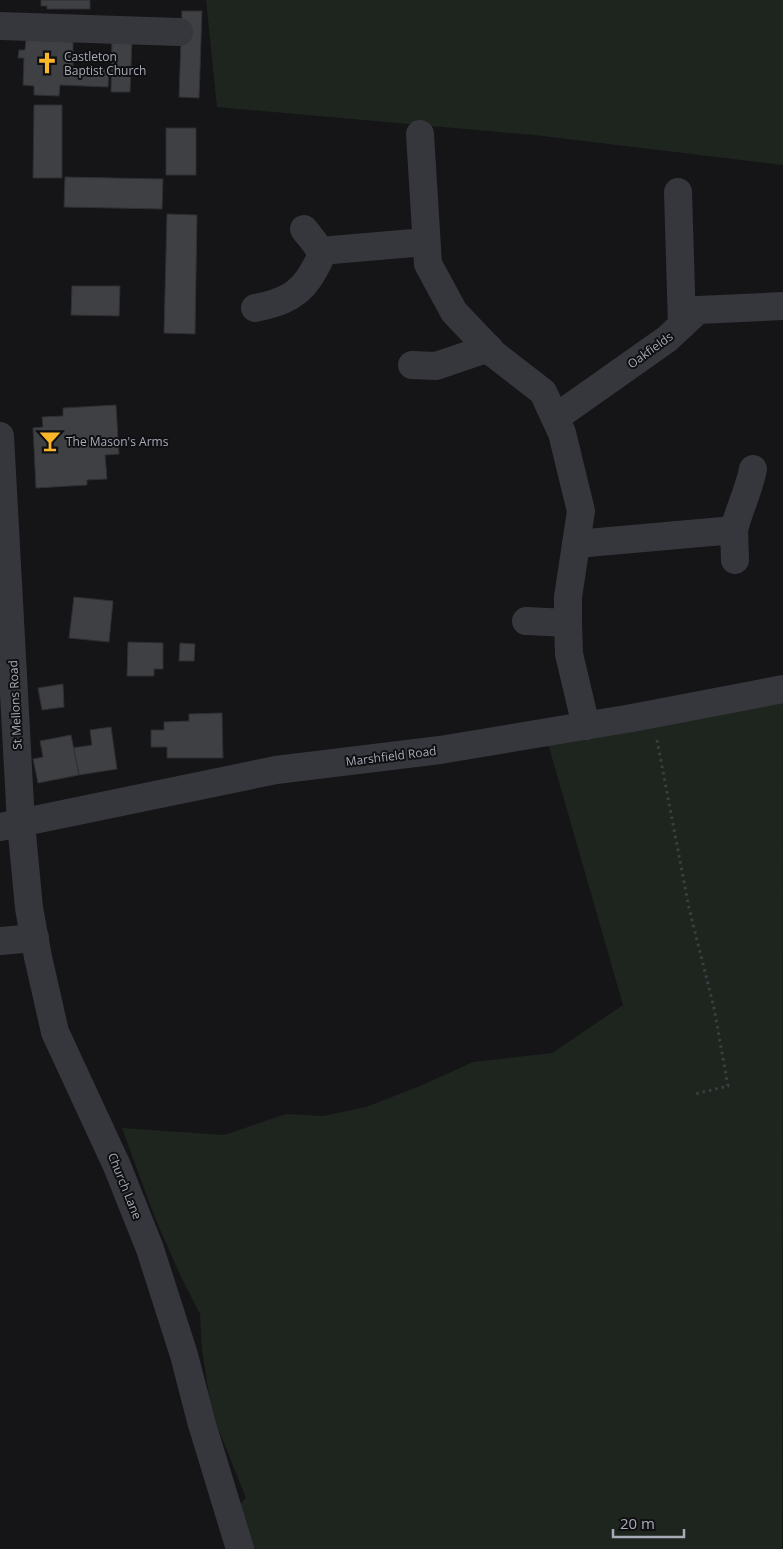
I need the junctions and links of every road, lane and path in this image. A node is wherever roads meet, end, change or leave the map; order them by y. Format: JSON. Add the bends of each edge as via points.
{"nodes":[{"id":1,"x":0,"y":26,"type":"edge"},
{"id":2,"x":179,"y":32,"type":"dead end"},
{"id":3,"x":420,"y":134,"type":"dead end"},
{"id":4,"x":678,"y":192,"type":"dead end"},
{"id":5,"x":304,"y":229,"type":"dead end"},
{"id":6,"x":425,"y":242,"type":"junction"},
{"id":7,"x":320,"y":251,"type":"junction"},
{"id":8,"x":783,"y":306,"type":"edge"},
{"id":9,"x":255,"y":308,"type":"dead end"},
{"id":10,"x":682,"y":326,"type":"junction"},
{"id":11,"x":489,"y":348,"type":"junction"},
{"id":12,"x":412,"y":365,"type":"dead end"},
{"id":13,"x":555,"y":418,"type":"junction"},
{"id":14,"x":0,"y":436,"type":"edge"},
{"id":15,"x":754,"y":469,"type":"dead end"},
{"id":16,"x":734,"y":530,"type":"junction"},
{"id":17,"x":576,"y":544,"type":"junction"},
{"id":18,"x":735,"y":560,"type":"dead end"},
{"id":19,"x":526,"y":621,"type":"dead end"},
{"id":20,"x":568,"y":624,"type":"junction"},
{"id":21,"x":783,"y":689,"type":"edge"},
{"id":22,"x":655,"y":714,"type":"junction"},
{"id":23,"x":586,"y":726,"type":"junction"},
{"id":24,"x":10,"y":825,"type":"edge"},
{"id":25,"x":34,"y":938,"type":"junction"},
{"id":26,"x":0,"y":941,"type":"edge"},
{"id":27,"x":695,"y":1094,"type":"dead end"},
{"id":28,"x":240,"y":1549,"type":"edge"}],
"edges":[{"from":1,"to":2,"type":"street"},
{"from":3,"to":6,"type":"street"},
{"from":4,"to":10,"type":"street"},
{"from":5,"to":7,"type":"street"},
{"from":6,"to":7,"type":"street"},
{"from":6,"to":11,"type":"street","via":[[428,264],[454,312]]},
{"from":7,"to":9,"type":"street","via":[[320,260],[308,283],[279,303]]},
{"from":8,"to":10,"type":"street","name":"Oakfields","via":[[698,310]]},
{"from":10,"to":13,"type":"street","name":"Oakfields"},
{"from":11,"to":12,"type":"street","via":[[436,366]]},
{"from":11,"to":13,"type":"street","via":[[543,392]]},
{"from":13,"to":17,"type":"street","via":[[562,433],[581,511]]},
{"from":14,"to":24,"type":"street","name":"St Mellons Road"},
{"from":15,"to":16,"type":"street"},
{"from":16,"to":17,"type":"street"},
{"from":16,"to":18,"type":"street"},
{"from":17,"to":20,"type":"street","via":[[568,597]]},
{"from":19,"to":20,"type":"street"},
{"from":20,"to":23,"type":"street","via":[[569,654]]},
{"from":21,"to":22,"type":"street","name":"Marshfield Road"},
{"from":22,"to":23,"type":"street","name":"Marshfield Road"},
{"from":22,"to":27,"type":"path","via":[[657,741],[687,899],[714,1008],[728,1086]]},
{"from":23,"to":24,"type":"street","name":"Marshfield Road","via":[[440,750],[276,770]]},
{"from":24,"to":25,"type":"street","name":"Church Lane"},
{"from":25,"to":26,"type":"street"},
{"from":25,"to":28,"type":"street","name":"Church Lane","via":[[55,1032],[117,1166],[150,1249]]}]}
